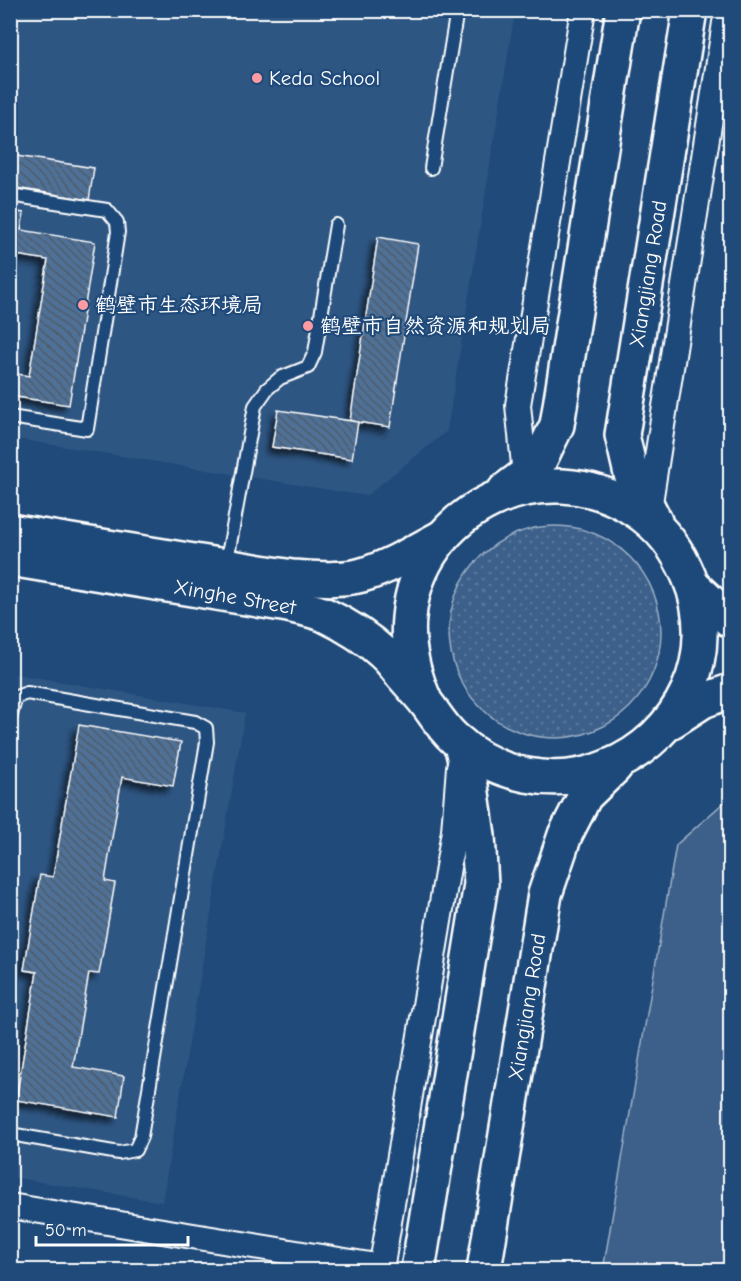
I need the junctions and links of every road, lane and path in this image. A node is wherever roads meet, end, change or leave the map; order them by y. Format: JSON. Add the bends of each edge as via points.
{"nodes":[{"id":1,"x":457,"y":10,"type":"edge"},
{"id":2,"x":583,"y":10,"type":"edge"},
{"id":3,"x":623,"y":10,"type":"edge"},
{"id":4,"x":690,"y":10,"type":"edge"},
{"id":5,"x":727,"y":10,"type":"edge"},
{"id":6,"x":431,"y":168,"type":"dead end"},
{"id":7,"x":10,"y":195,"type":"edge"},
{"id":8,"x":336,"y":225,"type":"dead end"},
{"id":9,"x":10,"y":417,"type":"edge"},
{"id":10,"x":525,"y":475,"type":"junction"},
{"id":11,"x":497,"y":497,"type":"junction"},
{"id":12,"x":655,"y":520,"type":"junction"},
{"id":13,"x":10,"y":531,"type":"edge"},
{"id":14,"x":443,"y":536,"type":"junction"},
{"id":15,"x":10,"y":559,"type":"edge"},
{"id":16,"x":226,"y":566,"type":"junction"},
{"id":17,"x":693,"y":586,"type":"junction"},
{"id":18,"x":730,"y":620,"type":"edge"},
{"id":19,"x":730,"y":691,"type":"edge"},
{"id":20,"x":426,"y":703,"type":"junction"},
{"id":21,"x":10,"y":719,"type":"edge"},
{"id":22,"x":668,"y":723,"type":"junction"},
{"id":23,"x":461,"y":744,"type":"junction"},
{"id":24,"x":619,"y":763,"type":"junction"},
{"id":25,"x":10,"y":1134,"type":"edge"},
{"id":26,"x":10,"y":1206,"type":"edge"},
{"id":27,"x":382,"y":1269,"type":"edge"},
{"id":28,"x":418,"y":1270,"type":"edge"},
{"id":29,"x":484,"y":1270,"type":"edge"}],
"edges":[{"from":1,"to":6,"type":"lane"},
{"from":2,"to":10,"type":"street","via":[[518,405]]},
{"from":3,"to":10,"type":"main road","via":[[557,425],[537,466]]},
{"from":4,"to":12,"type":"main road","name":"Xiangjiang Road","via":[[622,435],[631,474]]},
{"from":5,"to":12,"type":"street"},
{"from":7,"to":9,"type":"lane","via":[[107,210],[117,222],[118,232],[87,429]]},
{"from":8,"to":16,"type":"lane","via":[[315,352],[308,367],[280,378],[255,406]]},
{"from":10,"to":11,"type":"main road"},
{"from":11,"to":12,"type":"main road","via":[[540,486],[584,488],[625,503]]},
{"from":11,"to":14,"type":"main road","via":[[477,507]]},
{"from":12,"to":17,"type":"main road"},
{"from":13,"to":16,"type":"main road","name":"Xinghe Street"},
{"from":14,"to":16,"type":"main road","name":"Xinghe Street","via":[[360,576],[292,577]]},
{"from":14,"to":20,"type":"main road","via":[[420,574],[409,617],[411,661]]},
{"from":15,"to":20,"type":"main road","name":"Xinghe Street","via":[[323,614],[356,631],[385,655]]},
{"from":17,"to":18,"type":"main road"},
{"from":17,"to":22,"type":"main road","via":[[700,627],[699,648],[689,688]]},
{"from":19,"to":22,"type":"main road"},
{"from":20,"to":23,"type":"main road"},
{"from":21,"to":25,"type":"lane","via":[[16,697],[27,693],[195,722],[206,728],[207,742],[141,1137],[135,1150],[119,1153]]},
{"from":22,"to":24,"type":"main road","via":[[646,745]]},
{"from":23,"to":24,"type":"main road","via":[[490,763],[532,777],[576,776]]},
{"from":23,"to":27,"type":"street","via":[[454,831]]},
{"from":23,"to":28,"type":"main road","via":[[471,786],[481,884]]},
{"from":24,"to":29,"type":"main road","name":"Xiangjiang Road","via":[[585,796],[565,836],[545,894]]},
{"from":26,"to":27,"type":"street"}]}
